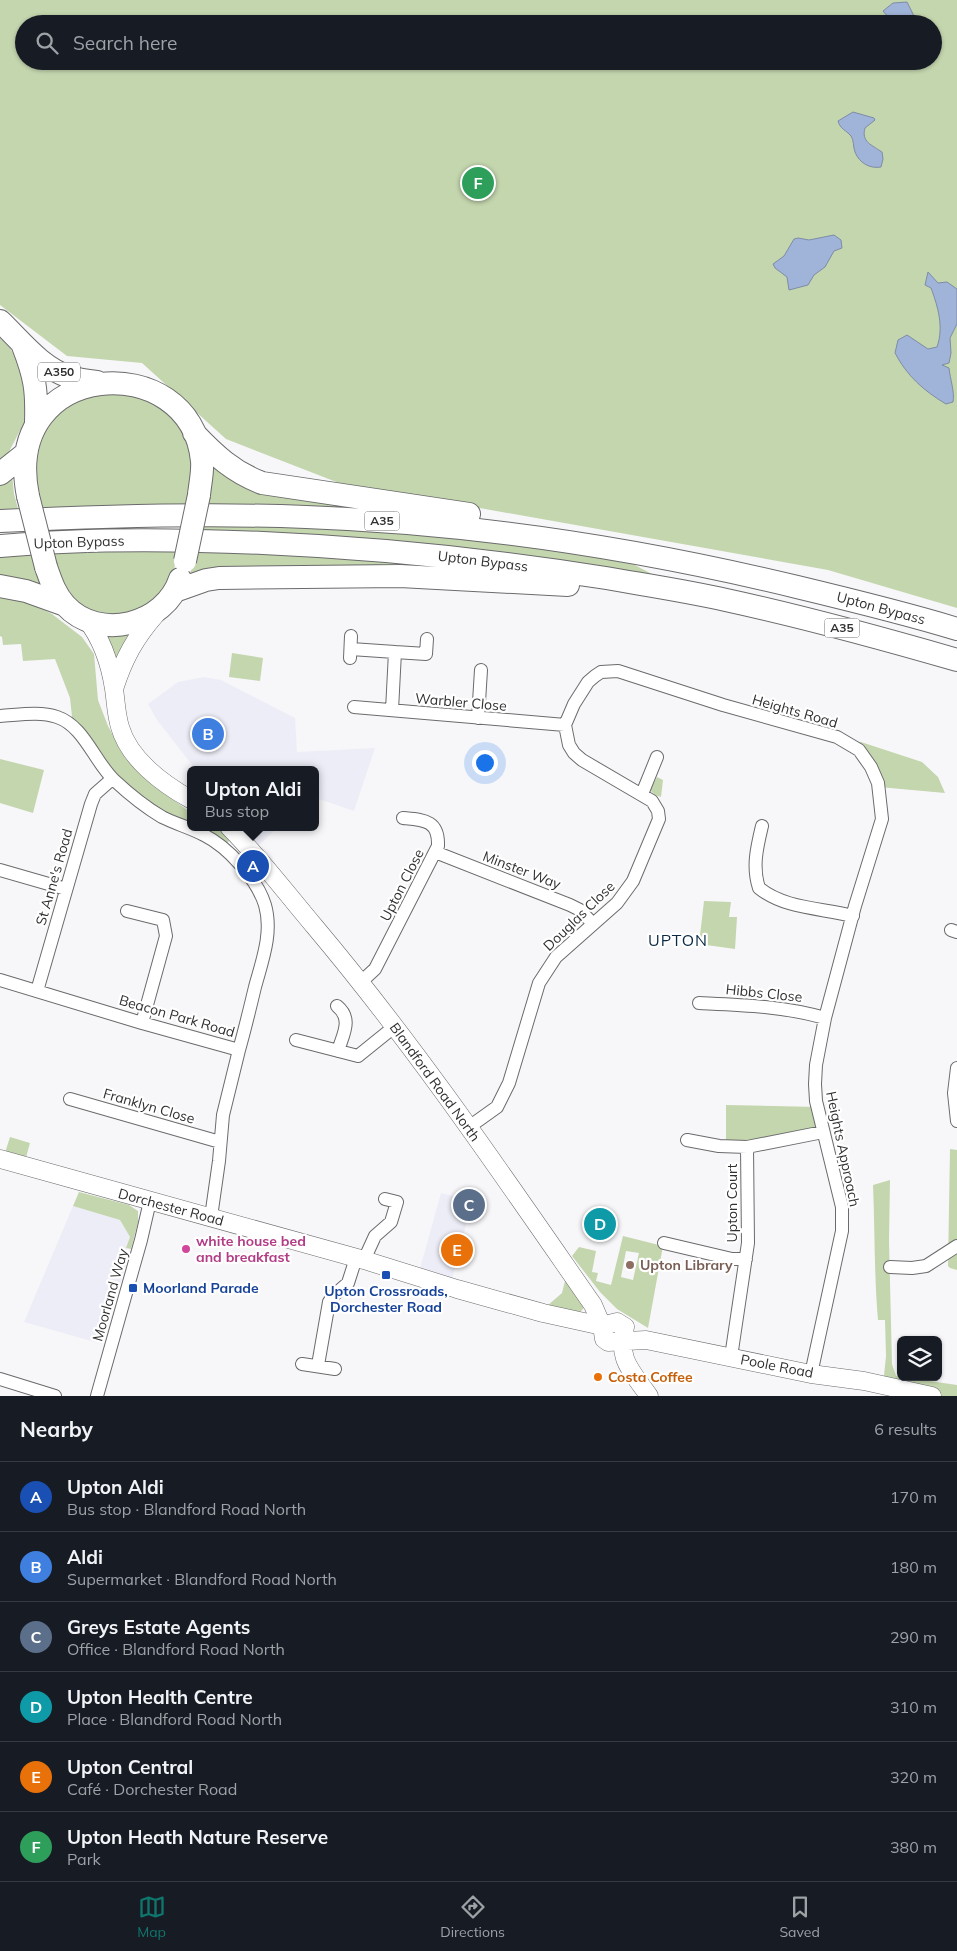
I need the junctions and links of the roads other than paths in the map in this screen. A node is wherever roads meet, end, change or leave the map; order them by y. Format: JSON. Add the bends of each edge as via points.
{"nodes":[{"id":1,"x":0,"y":321,"type":"edge"},
{"id":2,"x":23,"y":346,"type":"junction"},
{"id":3,"x":101,"y":383,"type":"junction"},
{"id":4,"x":36,"y":422,"type":"junction"},
{"id":5,"x":194,"y":433,"type":"junction"},
{"id":6,"x":26,"y":453,"type":"junction"},
{"id":7,"x":0,"y":474,"type":"edge"},
{"id":8,"x":0,"y":521,"type":"edge"},
{"id":9,"x":0,"y":546,"type":"edge"},
{"id":10,"x":760,"y":578,"type":"junction"},
{"id":11,"x":0,"y":586,"type":"edge"},
{"id":12,"x":175,"y":591,"type":"junction"},
{"id":13,"x":726,"y":600,"type":"junction"},
{"id":14,"x":64,"y":605,"type":"junction"},
{"id":15,"x":158,"y":612,"type":"junction"},
{"id":16,"x":86,"y":619,"type":"junction"},
{"id":17,"x":957,"y":629,"type":"edge"},
{"id":18,"x":351,"y":636,"type":"dead end"},
{"id":19,"x":427,"y":639,"type":"dead end"},
{"id":20,"x":395,"y":652,"type":"junction"},
{"id":21,"x":957,"y":660,"type":"edge"},
{"id":22,"x":481,"y":670,"type":"dead end"},
{"id":23,"x":114,"y":689,"type":"junction"},
{"id":24,"x":354,"y":707,"type":"dead end"},
{"id":25,"x":392,"y":710,"type":"junction"},
{"id":26,"x":0,"y":716,"type":"edge"},
{"id":27,"x":478,"y":718,"type":"junction"},
{"id":28,"x":565,"y":725,"type":"junction"},
{"id":29,"x":657,"y":757,"type":"dead end"},
{"id":30,"x":112,"y":779,"type":"junction"},
{"id":31,"x":642,"y":794,"type":"junction"},
{"id":32,"x":187,"y":798,"type":"edge"},
{"id":33,"x":403,"y":818,"type":"dead end"},
{"id":34,"x":762,"y":826,"type":"dead end"},
{"id":35,"x":187,"y":828,"type":"edge"},
{"id":36,"x":194,"y":831,"type":"edge"},
{"id":37,"x":232,"y":831,"type":"edge"},
{"id":38,"x":435,"y":852,"type":"junction"},
{"id":39,"x":0,"y":870,"type":"edge"},
{"id":40,"x":66,"y":889,"type":"junction"},
{"id":41,"x":127,"y":911,"type":"dead end"},
{"id":42,"x":852,"y":916,"type":"junction"},
{"id":43,"x":593,"y":924,"type":"junction"},
{"id":44,"x":0,"y":980,"type":"edge"},
{"id":45,"x":361,"y":982,"type":"junction"},
{"id":46,"x":37,"y":991,"type":"junction"},
{"id":47,"x":699,"y":1003,"type":"dead end"},
{"id":48,"x":338,"y":1006,"type":"dead end"},
{"id":49,"x":825,"y":1018,"type":"junction"},
{"id":50,"x":142,"y":1023,"type":"junction"},
{"id":51,"x":394,"y":1027,"type":"junction"},
{"id":52,"x":296,"y":1040,"type":"dead end"},
{"id":53,"x":239,"y":1050,"type":"junction"},
{"id":54,"x":338,"y":1051,"type":"junction"},
{"id":55,"x":957,"y":1068,"type":"edge"},
{"id":56,"x":70,"y":1099,"type":"dead end"},
{"id":57,"x":957,"y":1121,"type":"edge"},
{"id":58,"x":469,"y":1127,"type":"junction"},
{"id":59,"x":823,"y":1132,"type":"junction"},
{"id":60,"x":687,"y":1140,"type":"dead end"},
{"id":61,"x":220,"y":1142,"type":"junction"},
{"id":62,"x":747,"y":1147,"type":"junction"},
{"id":63,"x":0,"y":1159,"type":"edge"},
{"id":64,"x":385,"y":1199,"type":"dead end"},
{"id":65,"x":150,"y":1201,"type":"junction"},
{"id":66,"x":211,"y":1217,"type":"junction"},
{"id":67,"x":664,"y":1243,"type":"dead end"},
{"id":68,"x":957,"y":1246,"type":"edge"},
{"id":69,"x":360,"y":1259,"type":"junction"},
{"id":70,"x":746,"y":1259,"type":"junction"},
{"id":71,"x":890,"y":1267,"type":"dead end"},
{"id":72,"x":602,"y":1326,"type":"junction"},
{"id":73,"x":621,"y":1342,"type":"junction"},
{"id":74,"x":730,"y":1357,"type":"junction"},
{"id":75,"x":302,"y":1364,"type":"dead end"},
{"id":76,"x":318,"y":1365,"type":"junction"},
{"id":77,"x":335,"y":1369,"type":"dead end"},
{"id":78,"x":811,"y":1374,"type":"junction"},
{"id":79,"x":0,"y":1379,"type":"edge"},
{"id":80,"x":55,"y":1396,"type":"edge"},
{"id":81,"x":97,"y":1396,"type":"edge"},
{"id":82,"x":649,"y":1396,"type":"edge"},
{"id":83,"x":932,"y":1396,"type":"edge"}],
"edges":[{"from":1,"to":2,"type":"highway","number":"A350"},
{"from":2,"to":3,"type":"highway","number":"A350","via":[[68,377]]},
{"from":2,"to":4,"type":"highway","number":"A350","via":[[34,378]]},
{"from":3,"to":4,"type":"highway","via":[[66,395]]},
{"from":3,"to":5,"type":"highway","via":[[134,385],[157,393],[182,414]]},
{"from":4,"to":6,"type":"highway"},
{"from":5,"to":10,"type":"highway","number":"A35","via":[[226,465],[262,483],[615,539],[682,554]]},
{"from":5,"to":12,"type":"highway","bridge":true,"via":[[202,462],[199,495]]},
{"from":6,"to":7,"type":"highway"},
{"from":6,"to":14,"type":"highway","bridge":true,"via":[[24,474],[28,496],[46,567]]},
{"from":8,"to":10,"type":"highway","name":"Upton Bypass","number":"A35","via":[[235,515],[431,525],[656,556]]},
{"from":9,"to":13,"type":"highway","name":"Upton Bypass","number":"A35","via":[[168,539],[356,547],[552,570]]},
{"from":10,"to":17,"type":"highway","name":"Upton Bypass","number":"A35"},
{"from":11,"to":14,"type":"highway","via":[[26,591]]},
{"from":12,"to":13,"type":"highway","number":"A35","via":[[219,578],[400,576],[609,588]]},
{"from":12,"to":15,"type":"highway"},
{"from":13,"to":21,"type":"highway","name":"Upton Bypass","number":"A35","via":[[821,622]]},
{"from":14,"to":16,"type":"highway"},
{"from":15,"to":16,"type":"highway","via":[[122,625]]},
{"from":15,"to":23,"type":"main road","via":[[128,652]]},
{"from":16,"to":23,"type":"main road","via":[[103,645]]},
{"from":18,"to":20,"type":"street","via":[[350,653]]},
{"from":19,"to":20,"type":"street","via":[[426,654]]},
{"from":20,"to":25,"type":"street"},
{"from":22,"to":27,"type":"street"},
{"from":23,"to":32,"type":"main road","via":[[120,729],[130,749],[160,778]]},
{"from":24,"to":25,"type":"street","name":"Warbler Close"},
{"from":25,"to":27,"type":"street","name":"Warbler Close"},
{"from":26,"to":30,"type":"street","via":[[56,716],[73,726]]},
{"from":27,"to":28,"type":"street","name":"Warbler Close"},
{"from":28,"to":31,"type":"street","name":"Douglas Close","via":[[569,745],[577,757]]},
{"from":28,"to":42,"type":"street","name":"Heights Road","via":[[588,682],[601,672],[613,670],[837,737],[859,750],[878,784],[882,819]]},
{"from":29,"to":31,"type":"street"},
{"from":30,"to":35,"type":"street","via":[[132,797]]},
{"from":30,"to":40,"type":"street","name":"St Anne's Road","via":[[95,794]]},
{"from":31,"to":43,"type":"street","name":"Douglas Close","via":[[656,808],[659,815],[656,826],[634,881],[617,903]]},
{"from":33,"to":38,"type":"street","name":"Upton Close","via":[[424,819],[432,825],[439,835]]},
{"from":34,"to":42,"type":"street","via":[[755,865],[759,888],[777,899]]},
{"from":36,"to":53,"type":"street","via":[[224,847],[256,886],[268,919],[267,938]]},
{"from":37,"to":45,"type":"main road","name":"Blandford Road North"},
{"from":38,"to":43,"type":"street","name":"Minster Way","via":[[570,905],[580,910]]},
{"from":38,"to":45,"type":"street","name":"Upton Close","via":[[375,970]]},
{"from":39,"to":40,"type":"street"},
{"from":40,"to":46,"type":"street","name":"St Anne's Road"},
{"from":41,"to":50,"type":"street","via":[[163,920],[166,936]]},
{"from":42,"to":49,"type":"street","name":"Heights Road"},
{"from":43,"to":58,"type":"street","name":"Douglas Close","via":[[556,957],[539,983],[509,1083],[497,1107]]},
{"from":44,"to":46,"type":"street","name":"Beacon Park Road"},
{"from":45,"to":51,"type":"main road","name":"Blandford Road North"},
{"from":46,"to":50,"type":"street","name":"Beacon Park Road"},
{"from":47,"to":49,"type":"street","name":"Hibbs Close","via":[[768,1006]]},
{"from":48,"to":54,"type":"street","via":[[345,1012],[347,1021]]},
{"from":49,"to":59,"type":"street","name":"Heights Approach","via":[[815,1084]]},
{"from":50,"to":53,"type":"street","name":"Beacon Park Road"},
{"from":51,"to":54,"type":"street","via":[[358,1056]]},
{"from":51,"to":58,"type":"main road","name":"Blandford Road North"},
{"from":52,"to":54,"type":"street"},
{"from":53,"to":61,"type":"street","name":"Beacon Park Road"},
{"from":55,"to":57,"type":"street","via":[[954,1093]]},
{"from":56,"to":61,"type":"street","name":"Franklyn Close"},
{"from":58,"to":72,"type":"main road","name":"Blandford Road North","via":[[593,1305]]},
{"from":59,"to":62,"type":"street"},
{"from":59,"to":78,"type":"street","name":"Heights Approach","via":[[842,1207],[842,1231]]},
{"from":60,"to":62,"type":"street"},
{"from":61,"to":66,"type":"street","name":"Beacon Park Road"},
{"from":62,"to":70,"type":"street","name":"Upton Court"},
{"from":63,"to":65,"type":"main road","name":"Dorchester Road"},
{"from":64,"to":69,"type":"street","via":[[396,1202],[391,1222],[375,1236]]},
{"from":65,"to":66,"type":"main road","name":"Dorchester Road"},
{"from":65,"to":81,"type":"street","name":"Moorland Way"},
{"from":66,"to":69,"type":"main road","name":"Dorchester Road"},
{"from":67,"to":70,"type":"street","name":"Upton Court","via":[[732,1259]]},
{"from":68,"to":71,"type":"street","via":[[926,1266]]},
{"from":69,"to":72,"type":"main road","name":"Dorchester Road","via":[[511,1305]]},
{"from":69,"to":76,"type":"street","via":[[348,1283],[329,1302]]},
{"from":70,"to":74,"type":"street","name":"Upton Court"},
{"from":72,"to":73,"type":"main road","name":"Blandford Road North","via":[[604,1339]]},
{"from":73,"to":74,"type":"main road","name":"Poole Road","via":[[646,1340]]},
{"from":73,"to":82,"type":"main road","via":[[623,1357]]},
{"from":74,"to":78,"type":"main road","name":"Poole Road"},
{"from":75,"to":76,"type":"street"},
{"from":76,"to":77,"type":"street"},
{"from":78,"to":83,"type":"main road","name":"Poole Road","via":[[864,1381]]},
{"from":79,"to":80,"type":"street"}]}
